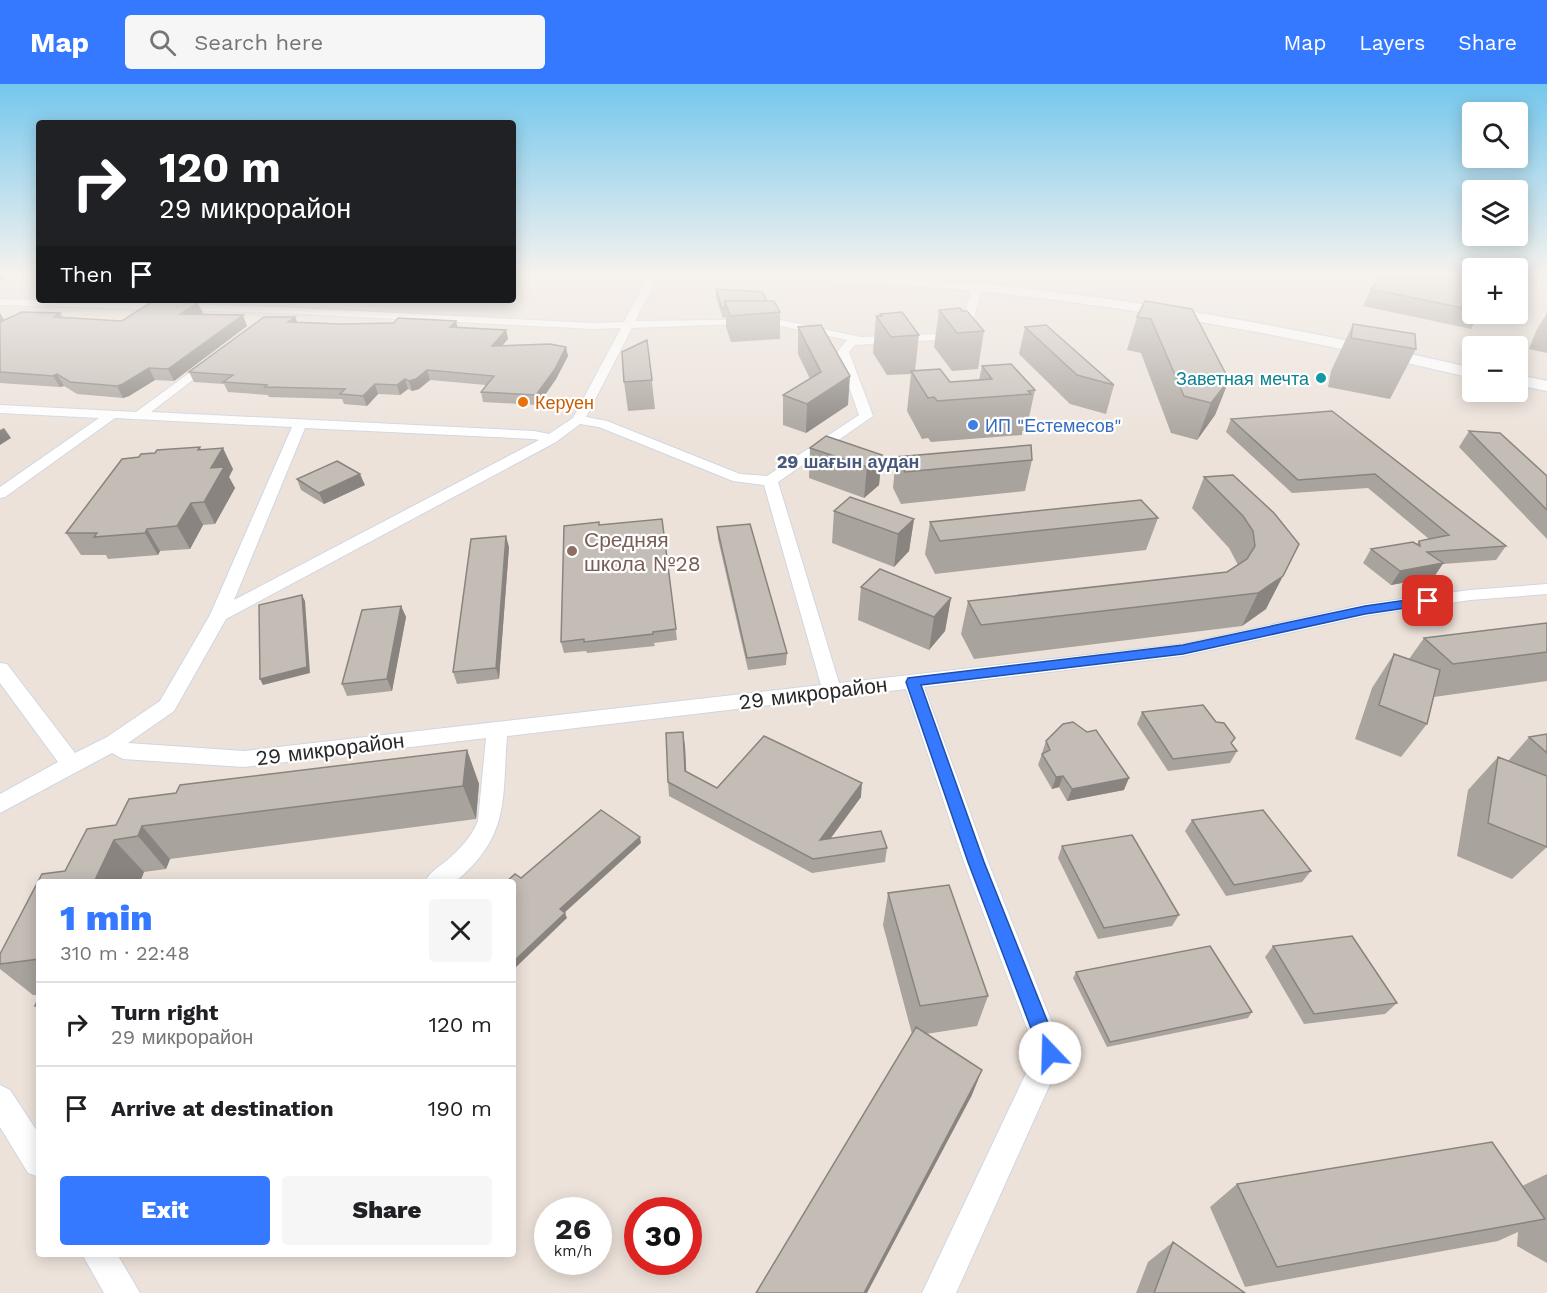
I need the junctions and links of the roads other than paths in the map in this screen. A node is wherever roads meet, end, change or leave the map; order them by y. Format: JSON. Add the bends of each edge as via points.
{"nodes":[{"id":1,"x":626,"y":329,"type":"edge"},
{"id":2,"x":812,"y":329,"type":"edge"},
{"id":3,"x":966,"y":329,"type":"edge"},
{"id":4,"x":1285,"y":329,"type":"edge"},
{"id":5,"x":861,"y":340,"type":"junction"},
{"id":6,"x":222,"y":353,"type":"edge"},
{"id":7,"x":1462,"y":368,"type":"edge"},
{"id":8,"x":1528,"y":384,"type":"edge"},
{"id":9,"x":1547,"y":388,"type":"edge"},
{"id":10,"x":0,"y":409,"type":"edge"},
{"id":11,"x":111,"y":415,"type":"junction"},
{"id":12,"x":137,"y":417,"type":"junction"},
{"id":13,"x":578,"y":420,"type":"junction"},
{"id":14,"x":300,"y":424,"type":"junction"},
{"id":15,"x":551,"y":439,"type":"junction"},
{"id":16,"x":770,"y":481,"type":"junction"},
{"id":17,"x":0,"y":494,"type":"edge"},
{"id":18,"x":1547,"y":589,"type":"edge"},
{"id":19,"x":219,"y":615,"type":"junction"},
{"id":20,"x":0,"y":669,"type":"edge"},
{"id":21,"x":913,"y":682,"type":"junction"},
{"id":22,"x":832,"y":691,"type":"junction"},
{"id":23,"x":497,"y":728,"type":"junction"},
{"id":24,"x":114,"y":742,"type":"junction"},
{"id":25,"x":72,"y":765,"type":"junction"},
{"id":26,"x":0,"y":804,"type":"edge"},
{"id":27,"x":441,"y":879,"type":"edge"},
{"id":28,"x":0,"y":1100,"type":"edge"},
{"id":29,"x":36,"y":1157,"type":"edge"},
{"id":30,"x":100,"y":1257,"type":"edge"},
{"id":31,"x":123,"y":1293,"type":"edge"},
{"id":32,"x":939,"y":1293,"type":"edge"}],
"edges":[{"from":1,"to":13,"type":"street"},
{"from":2,"to":5,"type":"street"},
{"from":3,"to":5,"type":"street","via":[[964,336]]},
{"from":4,"to":7,"type":"main road"},
{"from":5,"to":16,"type":"street","via":[[851,343],[843,352],[866,416]]},
{"from":6,"to":12,"type":"street"},
{"from":8,"to":9,"type":"main road"},
{"from":10,"to":11,"type":"street"},
{"from":11,"to":12,"type":"street"},
{"from":11,"to":17,"type":"street"},
{"from":12,"to":14,"type":"street"},
{"from":13,"to":15,"type":"street"},
{"from":13,"to":16,"type":"street","via":[[602,424],[738,478]]},
{"from":14,"to":15,"type":"street"},
{"from":14,"to":19,"type":"street"},
{"from":15,"to":19,"type":"street"},
{"from":16,"to":22,"type":"street"},
{"from":18,"to":21,"type":"street","name":"29 микрорайон","via":[[1365,610],[1183,650]]},
{"from":19,"to":24,"type":"street","via":[[167,706]]},
{"from":20,"to":25,"type":"street"},
{"from":21,"to":22,"type":"street","name":"29 микрорайон"},
{"from":21,"to":32,"type":"street","via":[[976,862],[1050,1053]]},
{"from":22,"to":23,"type":"street","name":"29 микрорайон"},
{"from":23,"to":24,"type":"street","name":"29 микрорайон","via":[[244,759],[123,751]]},
{"from":23,"to":27,"type":"street","via":[[485,834],[471,854]]},
{"from":24,"to":25,"type":"street"},
{"from":25,"to":26,"type":"street"},
{"from":28,"to":29,"type":"street"},
{"from":30,"to":31,"type":"street"}]}
